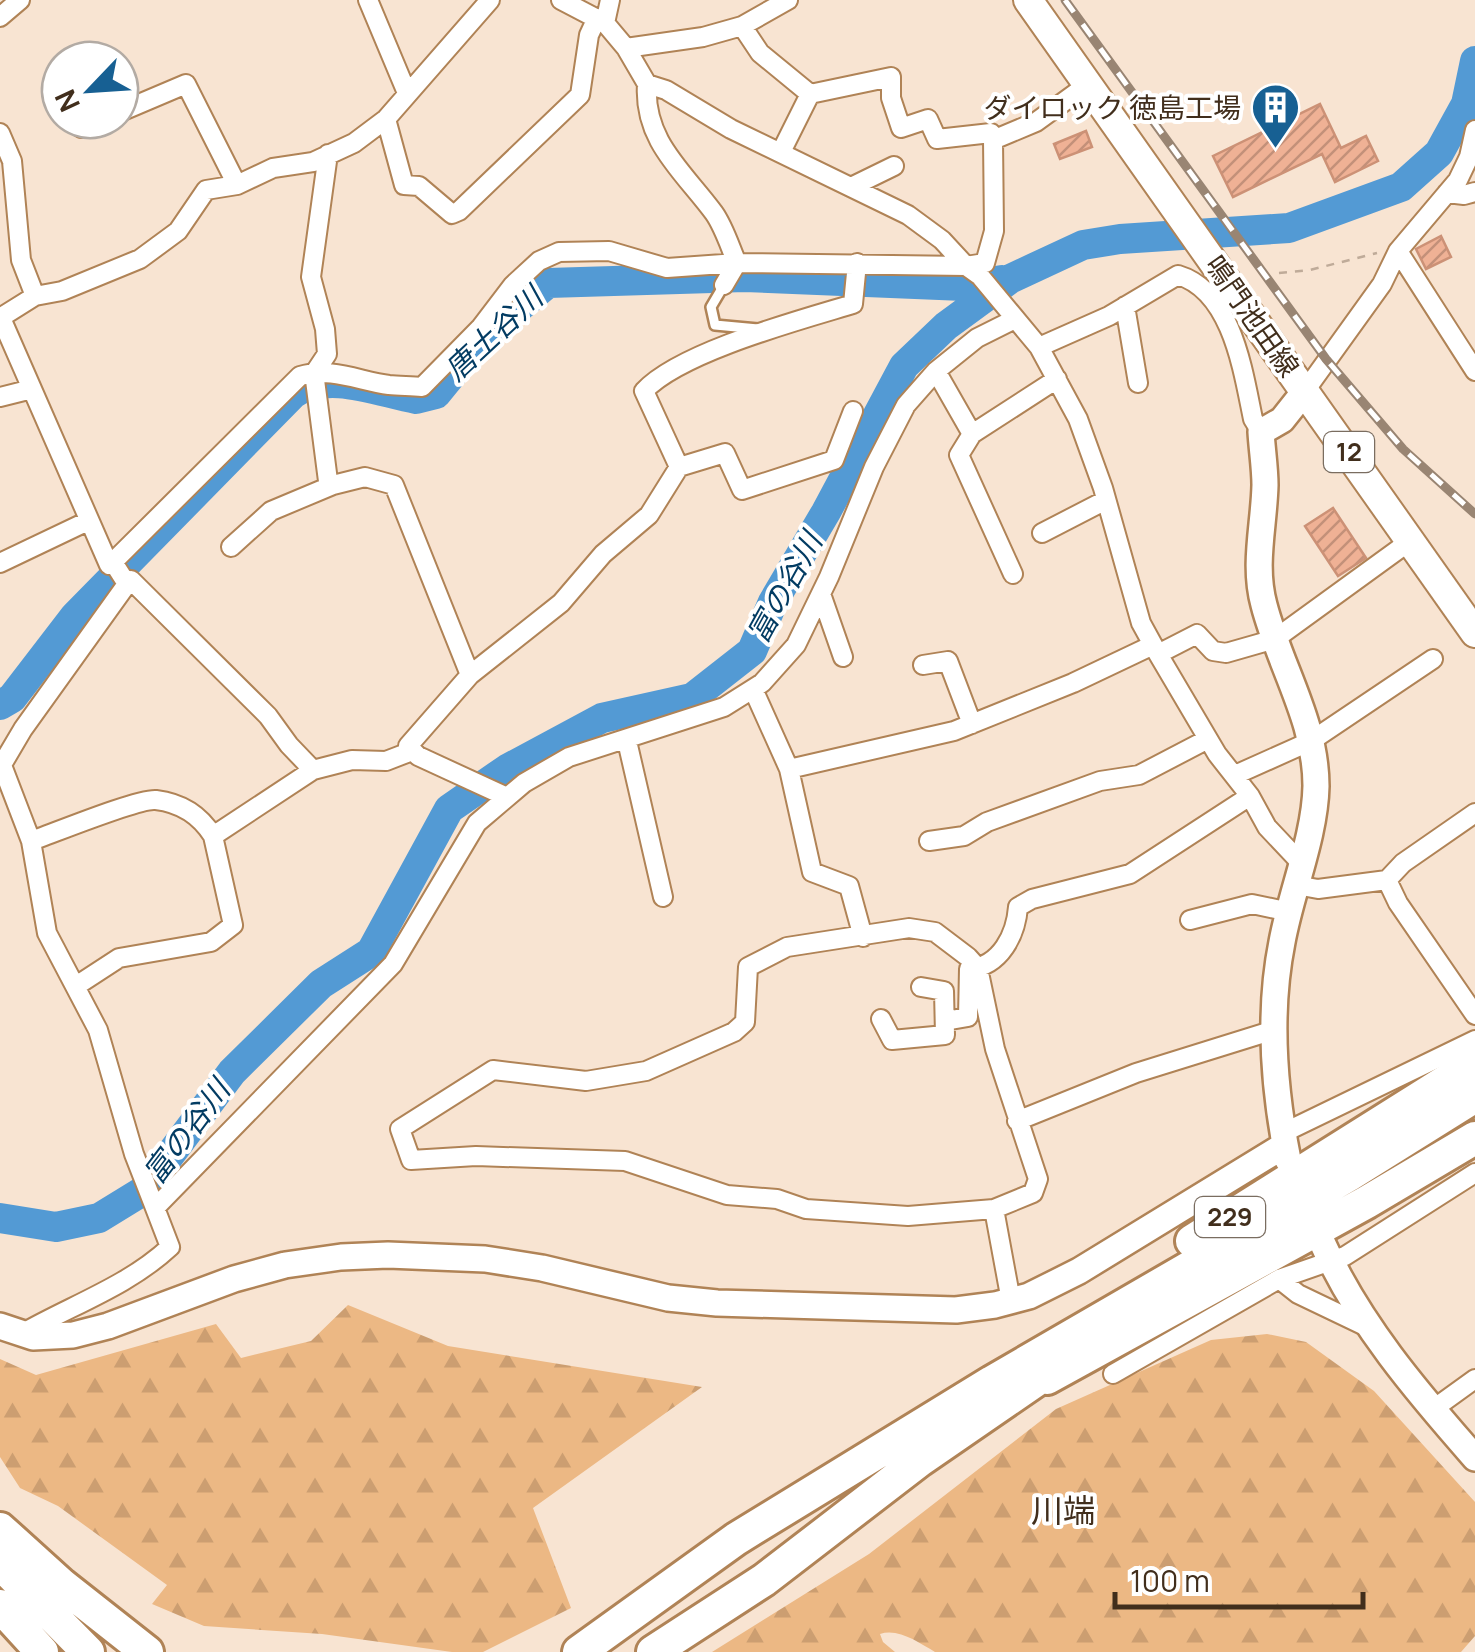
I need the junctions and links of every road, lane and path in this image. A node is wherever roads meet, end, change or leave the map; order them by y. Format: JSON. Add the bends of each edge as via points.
{"nodes":[{"id":1,"x":20,"y":0,"type":"edge"},
{"id":2,"x":368,"y":0,"type":"edge"},
{"id":3,"x":490,"y":0,"type":"edge"},
{"id":4,"x":562,"y":0,"type":"edge"},
{"id":5,"x":610,"y":0,"type":"edge"},
{"id":6,"x":1028,"y":0,"type":"edge"},
{"id":7,"x":778,"y":2,"type":"edge"},
{"id":8,"x":0,"y":17,"type":"edge"},
{"id":9,"x":601,"y":22,"type":"junction"},
{"id":10,"x":742,"y":26,"type":"junction"},
{"id":11,"x":626,"y":48,"type":"junction"},
{"id":12,"x":646,"y":84,"type":"junction"},
{"id":13,"x":1088,"y":86,"type":"junction"},
{"id":14,"x":406,"y":93,"type":"junction"},
{"id":15,"x":810,"y":94,"type":"junction"},
{"id":16,"x":140,"y":104,"type":"edge"},
{"id":17,"x":386,"y":118,"type":"junction"},
{"id":18,"x":1475,"y":130,"type":"edge"},
{"id":19,"x":0,"y":132,"type":"edge"},
{"id":20,"x":993,"y":140,"type":"junction"},
{"id":21,"x":781,"y":152,"type":"junction"},
{"id":22,"x":328,"y":154,"type":"junction"},
{"id":23,"x":894,"y":166,"type":"dead end"},
{"id":24,"x":237,"y":185,"type":"junction"},
{"id":25,"x":850,"y":186,"type":"junction"},
{"id":26,"x":1475,"y":192,"type":"edge"},
{"id":27,"x":1447,"y":193,"type":"junction"},
{"id":28,"x":1398,"y":252,"type":"junction"},
{"id":29,"x":973,"y":271,"type":"junction"},
{"id":30,"x":857,"y":272,"type":"junction"},
{"id":31,"x":731,"y":273,"type":"junction"},
{"id":32,"x":1279,"y":274,"type":"dead end"},
{"id":33,"x":35,"y":296,"type":"junction"},
{"id":34,"x":1126,"y":306,"type":"junction"},
{"id":35,"x":1012,"y":317,"type":"junction"},
{"id":36,"x":0,"y":318,"type":"edge"},
{"id":37,"x":770,"y":330,"type":"junction"},
{"id":38,"x":1038,"y":346,"type":"junction"},
{"id":39,"x":936,"y":371,"type":"junction"},
{"id":40,"x":1475,"y":371,"type":"edge"},
{"id":41,"x":1057,"y":380,"type":"junction"},
{"id":42,"x":315,"y":382,"type":"junction"},
{"id":43,"x":1138,"y":383,"type":"dead end"},
{"id":44,"x":32,"y":389,"type":"junction"},
{"id":45,"x":1306,"y":391,"type":"junction"},
{"id":46,"x":0,"y":397,"type":"edge"},
{"id":47,"x":853,"y":411,"type":"dead end"},
{"id":48,"x":1261,"y":432,"type":"junction"},
{"id":49,"x":972,"y":434,"type":"junction"},
{"id":50,"x":679,"y":466,"type":"junction"},
{"id":51,"x":332,"y":485,"type":"junction"},
{"id":52,"x":1106,"y":500,"type":"junction"},
{"id":53,"x":88,"y":521,"type":"junction"},
{"id":54,"x":1042,"y":533,"type":"dead end"},
{"id":55,"x":1410,"y":540,"type":"junction"},
{"id":56,"x":231,"y":546,"type":"dead end"},
{"id":57,"x":0,"y":564,"type":"edge"},
{"id":58,"x":120,"y":574,"type":"junction"},
{"id":59,"x":1013,"y":574,"type":"dead end"},
{"id":60,"x":821,"y":594,"type":"junction"},
{"id":61,"x":1475,"y":633,"type":"edge"},
{"id":62,"x":1275,"y":639,"type":"junction"},
{"id":63,"x":1155,"y":649,"type":"junction"},
{"id":64,"x":843,"y":656,"type":"dead end"},
{"id":65,"x":1432,"y":659,"type":"dead end"},
{"id":66,"x":923,"y":665,"type":"dead end"},
{"id":67,"x":470,"y":675,"type":"junction"},
{"id":68,"x":753,"y":689,"type":"junction"},
{"id":69,"x":972,"y":724,"type":"junction"},
{"id":70,"x":1208,"y":739,"type":"junction"},
{"id":71,"x":628,"y":741,"type":"junction"},
{"id":72,"x":1311,"y":741,"type":"junction"},
{"id":73,"x":412,"y":750,"type":"junction"},
{"id":74,"x":2,"y":768,"type":"edge"},
{"id":75,"x":790,"y":769,"type":"junction"},
{"id":76,"x":313,"y":770,"type":"junction"},
{"id":77,"x":1235,"y":776,"type":"junction"},
{"id":78,"x":1250,"y":796,"type":"junction"},
{"id":79,"x":506,"y":797,"type":"junction"},
{"id":80,"x":1475,"y":812,"type":"edge"},
{"id":81,"x":213,"y":836,"type":"junction"},
{"id":82,"x":31,"y":841,"type":"junction"},
{"id":83,"x":929,"y":841,"type":"dead end"},
{"id":84,"x":1298,"y":874,"type":"junction"},
{"id":85,"x":1387,"y":880,"type":"junction"},
{"id":86,"x":663,"y":897,"type":"dead end"},
{"id":87,"x":1290,"y":912,"type":"junction"},
{"id":88,"x":1190,"y":920,"type":"dead end"},
{"id":89,"x":863,"y":937,"type":"junction"},
{"id":90,"x":978,"y":968,"type":"junction"},
{"id":91,"x":76,"y":986,"type":"junction"},
{"id":92,"x":922,"y":987,"type":"dead end"},
{"id":93,"x":1475,"y":1015,"type":"edge"},
{"id":94,"x":881,"y":1019,"type":"dead end"},
{"id":95,"x":945,"y":1020,"type":"junction"},
{"id":96,"x":1274,"y":1030,"type":"junction"},
{"id":97,"x":1475,"y":1040,"type":"edge"},
{"id":98,"x":1475,"y":1063,"type":"edge"},
{"id":99,"x":1475,"y":1096,"type":"edge"},
{"id":100,"x":1017,"y":1122,"type":"junction"},
{"id":101,"x":1461,"y":1125,"type":"edge"},
{"id":102,"x":1286,"y":1148,"type":"junction"},
{"id":103,"x":1475,"y":1173,"type":"edge"},
{"id":104,"x":155,"y":1208,"type":"junction"},
{"id":105,"x":994,"y":1210,"type":"junction"},
{"id":106,"x":1326,"y":1252,"type":"junction"},
{"id":107,"x":1279,"y":1279,"type":"junction"},
{"id":108,"x":1012,"y":1301,"type":"junction"},
{"id":109,"x":11,"y":1330,"type":"edge"},
{"id":110,"x":1374,"y":1331,"type":"junction"},
{"id":111,"x":1112,"y":1374,"type":"dead end"},
{"id":112,"x":1475,"y":1379,"type":"edge"},
{"id":113,"x":1006,"y":1388,"type":"junction"},
{"id":114,"x":1432,"y":1410,"type":"junction"},
{"id":115,"x":1475,"y":1458,"type":"edge"},
{"id":116,"x":0,"y":1529,"type":"edge"},
{"id":117,"x":0,"y":1563,"type":"edge"},
{"id":118,"x":0,"y":1606,"type":"edge"},
{"id":119,"x":587,"y":1649,"type":"edge"},
{"id":120,"x":42,"y":1652,"type":"edge"},
{"id":121,"x":88,"y":1652,"type":"edge"},
{"id":122,"x":147,"y":1652,"type":"edge"},
{"id":123,"x":652,"y":1652,"type":"edge"}],
"edges":[{"from":1,"to":8,"type":"street"},
{"from":2,"to":14,"type":"street"},
{"from":3,"to":14,"type":"street"},
{"from":4,"to":9,"type":"street"},
{"from":5,"to":9,"type":"street"},
{"from":6,"to":13,"type":"main road","name":"鳴門池田線","number":"12"},
{"from":7,"to":10,"type":"street"},
{"from":9,"to":11,"type":"street"},
{"from":9,"to":17,"type":"street","via":[[589,34],[580,94],[459,211],[452,214],[419,186],[404,185]]},
{"from":10,"to":11,"type":"street"},
{"from":10,"to":15,"type":"street","via":[[760,53]]},
{"from":11,"to":12,"type":"street"},
{"from":12,"to":21,"type":"street"},
{"from":12,"to":31,"type":"street","via":[[646,102],[668,160],[716,216]]},
{"from":13,"to":20,"type":"street","via":[[1036,122]]},
{"from":13,"to":45,"type":"main road","name":"鳴門池田線","number":"12"},
{"from":14,"to":17,"type":"street"},
{"from":15,"to":20,"type":"street","via":[[891,77],[901,128],[928,119],[936,140],[991,133]]},
{"from":15,"to":21,"type":"street"},
{"from":16,"to":24,"type":"street","via":[[186,84]]},
{"from":17,"to":22,"type":"street"},
{"from":18,"to":27,"type":"street","via":[[1469,157]]},
{"from":19,"to":33,"type":"street","via":[[12,162],[20,260]]},
{"from":20,"to":29,"type":"street","via":[[994,231],[985,263]]},
{"from":21,"to":25,"type":"street"},
{"from":22,"to":24,"type":"street"},
{"from":22,"to":42,"type":"street","via":[[311,277],[327,354]]},
{"from":23,"to":25,"type":"street"},
{"from":24,"to":33,"type":"street","via":[[206,190],[178,232],[140,259]]},
{"from":25,"to":29,"type":"street","via":[[908,216]]},
{"from":26,"to":27,"type":"street"},
{"from":27,"to":28,"type":"street"},
{"from":28,"to":32,"type":"path"},
{"from":28,"to":40,"type":"street"},
{"from":28,"to":45,"type":"street"},
{"from":29,"to":30,"type":"street"},
{"from":29,"to":35,"type":"street"},
{"from":30,"to":31,"type":"street"},
{"from":30,"to":37,"type":"street","via":[[852,304]]},
{"from":31,"to":37,"type":"lane","via":[[711,307],[715,325]]},
{"from":31,"to":42,"type":"street","via":[[667,268],[608,251],[559,252],[513,285],[422,387],[347,375]]},
{"from":33,"to":36,"type":"street"},
{"from":34,"to":38,"type":"street"},
{"from":34,"to":43,"type":"street"},
{"from":34,"to":48,"type":"street","via":[[1178,276],[1196,281],[1230,329]]},
{"from":35,"to":38,"type":"street"},
{"from":35,"to":39,"type":"street"},
{"from":36,"to":44,"type":"street"},
{"from":37,"to":50,"type":"street","via":[[691,361],[644,391]]},
{"from":38,"to":41,"type":"street"},
{"from":39,"to":49,"type":"street"},
{"from":39,"to":60,"type":"street","via":[[906,405],[874,467]]},
{"from":41,"to":49,"type":"street"},
{"from":41,"to":52,"type":"street","via":[[1088,442]]},
{"from":42,"to":51,"type":"street"},
{"from":42,"to":58,"type":"street","via":[[300,376],[289,386]]},
{"from":44,"to":46,"type":"street"},
{"from":44,"to":53,"type":"street"},
{"from":45,"to":48,"type":"street","via":[[1282,420]]},
{"from":45,"to":55,"type":"main road","name":"鳴門池田線","number":"12"},
{"from":47,"to":50,"type":"street","via":[[834,460],[742,490],[725,453]]},
{"from":48,"to":62,"type":"street","via":[[1265,483],[1258,563]]},
{"from":49,"to":59,"type":"street","via":[[959,455]]},
{"from":50,"to":67,"type":"street","via":[[650,516],[602,554],[561,604]]},
{"from":51,"to":56,"type":"street","via":[[272,511]]},
{"from":51,"to":67,"type":"street","via":[[365,476],[394,485]]},
{"from":52,"to":54,"type":"street"},
{"from":52,"to":63,"type":"street","via":[[1141,623]]},
{"from":53,"to":57,"type":"street"},
{"from":53,"to":58,"type":"street","via":[[108,565]]},
{"from":55,"to":61,"type":"main road","name":"鳴門池田線","number":"12"},
{"from":55,"to":62,"type":"street"},
{"from":58,"to":74,"type":"street"},
{"from":58,"to":76,"type":"street","via":[[190,634]]},
{"from":60,"to":64,"type":"street"},
{"from":60,"to":68,"type":"street","via":[[796,645]]},
{"from":62,"to":63,"type":"street","via":[[1226,653],[1213,651],[1197,634]]},
{"from":62,"to":72,"type":"street"},
{"from":63,"to":69,"type":"street"},
{"from":63,"to":70,"type":"street"},
{"from":65,"to":72,"type":"street"},
{"from":66,"to":69,"type":"street","via":[[948,661]]},
{"from":67,"to":73,"type":"street","via":[[408,746]]},
{"from":68,"to":71,"type":"street"},
{"from":68,"to":75,"type":"street"},
{"from":69,"to":75,"type":"street"},
{"from":70,"to":77,"type":"street"},
{"from":70,"to":83,"type":"street","via":[[1139,775],[1100,782],[964,836]]},
{"from":71,"to":79,"type":"street","via":[[569,757]]},
{"from":71,"to":86,"type":"street"},
{"from":72,"to":77,"type":"street"},
{"from":72,"to":84,"type":"street","via":[[1316,786]]},
{"from":73,"to":76,"type":"street","via":[[386,761],[352,760]]},
{"from":73,"to":79,"type":"street"},
{"from":74,"to":82,"type":"street"},
{"from":75,"to":89,"type":"street","via":[[812,872],[849,886]]},
{"from":76,"to":81,"type":"street"},
{"from":77,"to":78,"type":"street"},
{"from":78,"to":84,"type":"street"},
{"from":78,"to":90,"type":"street","via":[[1130,874],[1018,907],[1016,929],[1004,949]]},
{"from":79,"to":104,"type":"street","via":[[477,823],[394,964]]},
{"from":80,"to":85,"type":"street"},
{"from":81,"to":82,"type":"street","via":[[180,805],[152,799]]},
{"from":81,"to":91,"type":"street","via":[[233,925],[211,942],[120,958]]},
{"from":82,"to":91,"type":"street","via":[[47,933]]},
{"from":84,"to":85,"type":"street","via":[[1318,889]]},
{"from":84,"to":87,"type":"street"},
{"from":85,"to":93,"type":"street"},
{"from":87,"to":88,"type":"street","via":[[1252,904]]},
{"from":87,"to":96,"type":"street"},
{"from":89,"to":90,"type":"street","via":[[909,928],[935,932]]},
{"from":89,"to":105,"type":"street","via":[[787,947],[748,966],[745,1022],[646,1071],[586,1080],[493,1070],[400,1128],[411,1160],[625,1161],[727,1195],[806,1209],[908,1216]]},
{"from":90,"to":95,"type":"street","via":[[969,969],[968,1017]]},
{"from":90,"to":100,"type":"street"},
{"from":91,"to":104,"type":"street","via":[[98,1030]]},
{"from":92,"to":95,"type":"street","via":[[944,991]]},
{"from":94,"to":95,"type":"street","via":[[892,1040],[945,1035]]},
{"from":96,"to":100,"type":"street","via":[[1136,1073]]},
{"from":96,"to":102,"type":"street"},
{"from":97,"to":102,"type":"street"},
{"from":98,"to":113,"type":"highway","number":"229","via":[[1196,1238]]},
{"from":99,"to":101,"type":"highway"},
{"from":100,"to":105,"type":"street","via":[[1038,1179],[1033,1193]]},
{"from":101,"to":113,"type":"highway"},
{"from":102,"to":108,"type":"street","via":[[1079,1271]]},
{"from":103,"to":106,"type":"street"},
{"from":104,"to":109,"type":"street","via":[[170,1247],[143,1272]]},
{"from":105,"to":108,"type":"street"},
{"from":106,"to":107,"type":"street"},
{"from":106,"to":110,"type":"street"},
{"from":107,"to":110,"type":"street"},
{"from":107,"to":111,"type":"street"},
{"from":108,"to":109,"type":"street","via":[[956,1310],[717,1303],[485,1259],[388,1254],[285,1265],[73,1335],[33,1337]]},
{"from":110,"to":114,"type":"street"},
{"from":112,"to":114,"type":"street"},
{"from":113,"to":119,"type":"highway","via":[[736,1539]]},
{"from":113,"to":123,"type":"highway","via":[[764,1580]]},
{"from":114,"to":115,"type":"street"},
{"from":116,"to":122,"type":"highway"},
{"from":117,"to":121,"type":"highway"},
{"from":118,"to":120,"type":"highway"}]}
